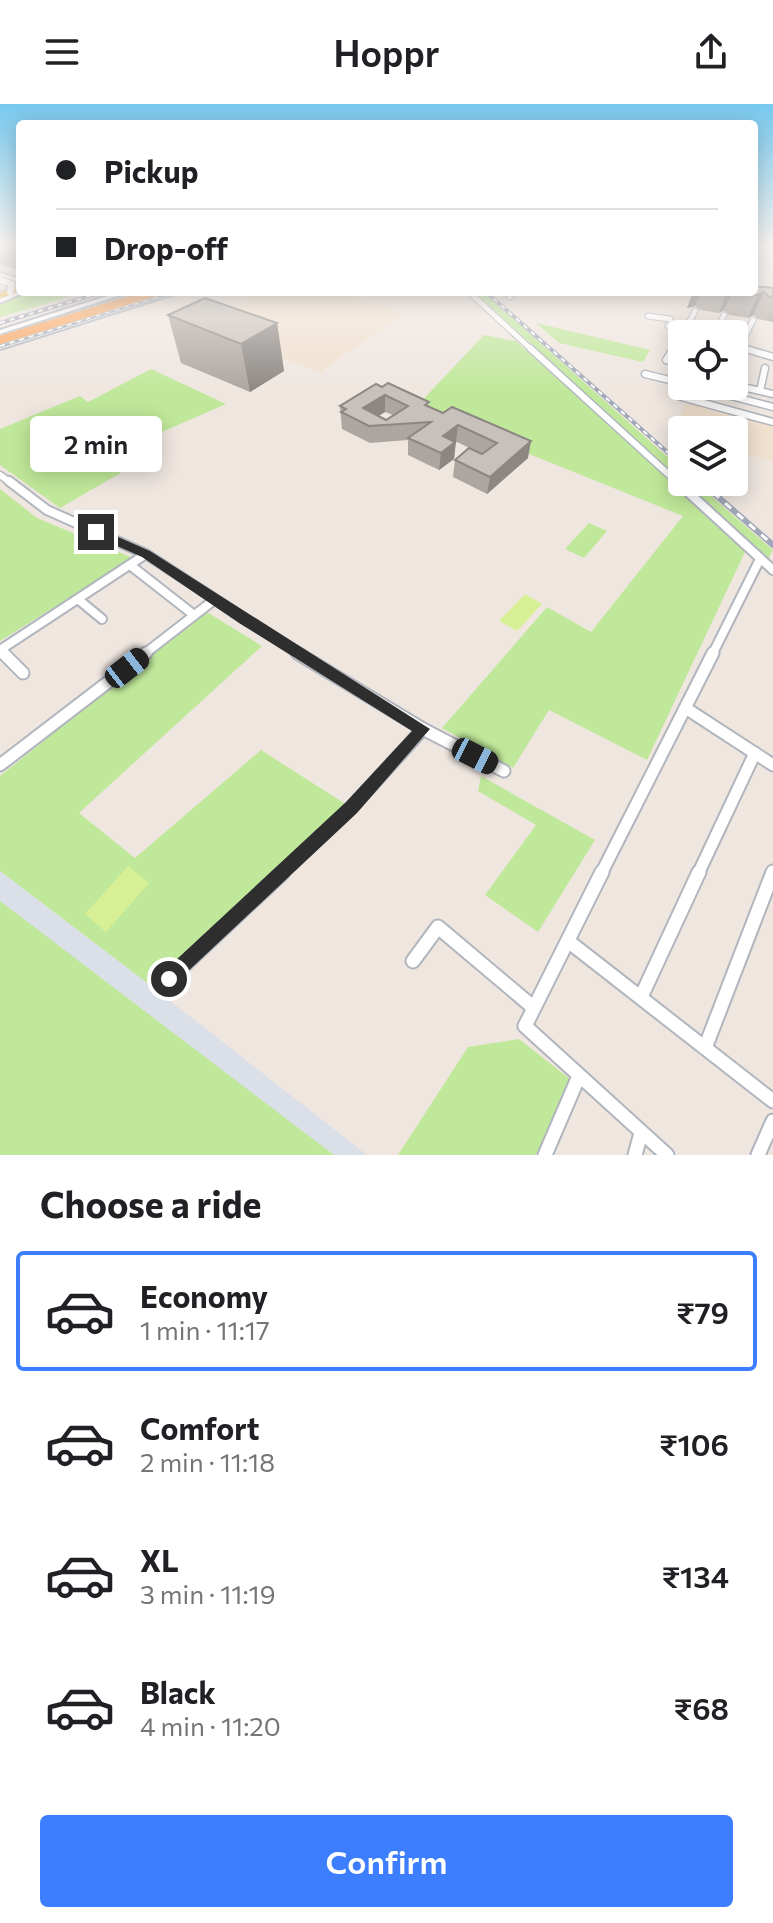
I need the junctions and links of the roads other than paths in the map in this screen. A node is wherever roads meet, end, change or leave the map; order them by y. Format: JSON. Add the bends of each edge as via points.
{"nodes":[{"id":1,"x":114,"y":296,"type":"edge"},
{"id":2,"x":130,"y":296,"type":"edge"},
{"id":3,"x":143,"y":296,"type":"edge"},
{"id":4,"x":164,"y":296,"type":"edge"},
{"id":5,"x":473,"y":296,"type":"edge"},
{"id":6,"x":695,"y":311,"type":"dead end"},
{"id":7,"x":52,"y":315,"type":"junction"},
{"id":8,"x":724,"y":315,"type":"dead end"},
{"id":9,"x":648,"y":316,"type":"dead end"},
{"id":10,"x":670,"y":320,"type":"edge"},
{"id":11,"x":690,"y":320,"type":"edge"},
{"id":12,"x":722,"y":320,"type":"edge"},
{"id":13,"x":753,"y":320,"type":"dead end"},
{"id":14,"x":74,"y":324,"type":"junction"},
{"id":15,"x":748,"y":328,"type":"edge"},
{"id":16,"x":1,"y":339,"type":"edge"},
{"id":17,"x":773,"y":343,"type":"edge"},
{"id":18,"x":748,"y":349,"type":"edge"},
{"id":19,"x":771,"y":356,"type":"edge"},
{"id":20,"x":765,"y":368,"type":"dead end"},
{"id":21,"x":645,"y":374,"type":"dead end"},
{"id":22,"x":668,"y":380,"type":"edge"},
{"id":23,"x":748,"y":388,"type":"edge"},
{"id":24,"x":760,"y":391,"type":"junction"},
{"id":25,"x":773,"y":394,"type":"edge"},
{"id":26,"x":693,"y":400,"type":"edge"},
{"id":27,"x":746,"y":400,"type":"edge"},
{"id":28,"x":773,"y":407,"type":"edge"},
{"id":29,"x":773,"y":422,"type":"edge"},
{"id":30,"x":0,"y":475,"type":"edge"},
{"id":31,"x":146,"y":554,"type":"junction"},
{"id":32,"x":760,"y":559,"type":"junction"},
{"id":33,"x":130,"y":565,"type":"junction"},
{"id":34,"x":773,"y":570,"type":"edge"},
{"id":35,"x":79,"y":600,"type":"junction"},
{"id":36,"x":214,"y":600,"type":"junction"},
{"id":37,"x":194,"y":615,"type":"junction"},
{"id":38,"x":102,"y":619,"type":"dead end"},
{"id":39,"x":0,"y":650,"type":"edge"},
{"id":40,"x":23,"y":673,"type":"dead end"},
{"id":41,"x":687,"y":709,"type":"junction"},
{"id":42,"x":423,"y":729,"type":"junction"},
{"id":43,"x":755,"y":753,"type":"junction"},
{"id":44,"x":0,"y":765,"type":"edge"},
{"id":45,"x":773,"y":765,"type":"edge"},
{"id":46,"x":504,"y":771,"type":"dead end"},
{"id":47,"x":773,"y":872,"type":"edge"},
{"id":48,"x":568,"y":941,"type":"junction"},
{"id":49,"x":413,"y":961,"type":"dead end"},
{"id":50,"x":169,"y":979,"type":"dead end"},
{"id":51,"x":641,"y":997,"type":"junction"},
{"id":52,"x":534,"y":1008,"type":"junction"},
{"id":53,"x":705,"y":1048,"type":"junction"},
{"id":54,"x":579,"y":1076,"type":"junction"},
{"id":55,"x":773,"y":1101,"type":"edge"},
{"id":56,"x":773,"y":1121,"type":"edge"},
{"id":57,"x":641,"y":1133,"type":"junction"},
{"id":58,"x":545,"y":1155,"type":"edge"},
{"id":59,"x":635,"y":1155,"type":"edge"},
{"id":60,"x":667,"y":1155,"type":"edge"},
{"id":61,"x":758,"y":1155,"type":"edge"}],
"edges":[{"from":1,"to":7,"type":"main road"},
{"from":2,"to":16,"type":"highway","bridge":true},
{"from":3,"to":16,"type":"highway","bridge":true},
{"from":4,"to":14,"type":"main road"},
{"from":5,"to":32,"type":"street"},
{"from":6,"to":11,"type":"street"},
{"from":7,"to":14,"type":"main road","via":[[38,324]]},
{"from":7,"to":16,"type":"main road"},
{"from":8,"to":12,"type":"street"},
{"from":9,"to":10,"type":"street"},
{"from":13,"to":15,"type":"street"},
{"from":14,"to":16,"type":"main road"},
{"from":17,"to":19,"type":"street"},
{"from":18,"to":19,"type":"street"},
{"from":20,"to":24,"type":"street"},
{"from":21,"to":22,"type":"street"},
{"from":23,"to":24,"type":"street"},
{"from":24,"to":25,"type":"street"},
{"from":26,"to":29,"type":"street"},
{"from":27,"to":28,"type":"street"},
{"from":30,"to":31,"type":"street","via":[[47,510]]},
{"from":31,"to":33,"type":"street"},
{"from":31,"to":36,"type":"street"},
{"from":32,"to":34,"type":"street"},
{"from":32,"to":41,"type":"street"},
{"from":33,"to":35,"type":"street"},
{"from":33,"to":37,"type":"street"},
{"from":35,"to":38,"type":"street"},
{"from":35,"to":39,"type":"street"},
{"from":36,"to":37,"type":"street"},
{"from":36,"to":42,"type":"street"},
{"from":37,"to":44,"type":"street"},
{"from":39,"to":40,"type":"street"},
{"from":41,"to":43,"type":"street"},
{"from":41,"to":48,"type":"street"},
{"from":42,"to":46,"type":"street"},
{"from":42,"to":50,"type":"street","via":[[352,807]]},
{"from":43,"to":45,"type":"street"},
{"from":43,"to":51,"type":"street"},
{"from":47,"to":53,"type":"street"},
{"from":48,"to":51,"type":"street"},
{"from":48,"to":52,"type":"street"},
{"from":49,"to":52,"type":"street","via":[[438,927]]},
{"from":51,"to":53,"type":"street"},
{"from":52,"to":54,"type":"street","via":[[525,1026]]},
{"from":53,"to":55,"type":"street"},
{"from":54,"to":57,"type":"street"},
{"from":54,"to":58,"type":"street"},
{"from":56,"to":61,"type":"street"},
{"from":57,"to":59,"type":"street"},
{"from":57,"to":60,"type":"street"}]}
